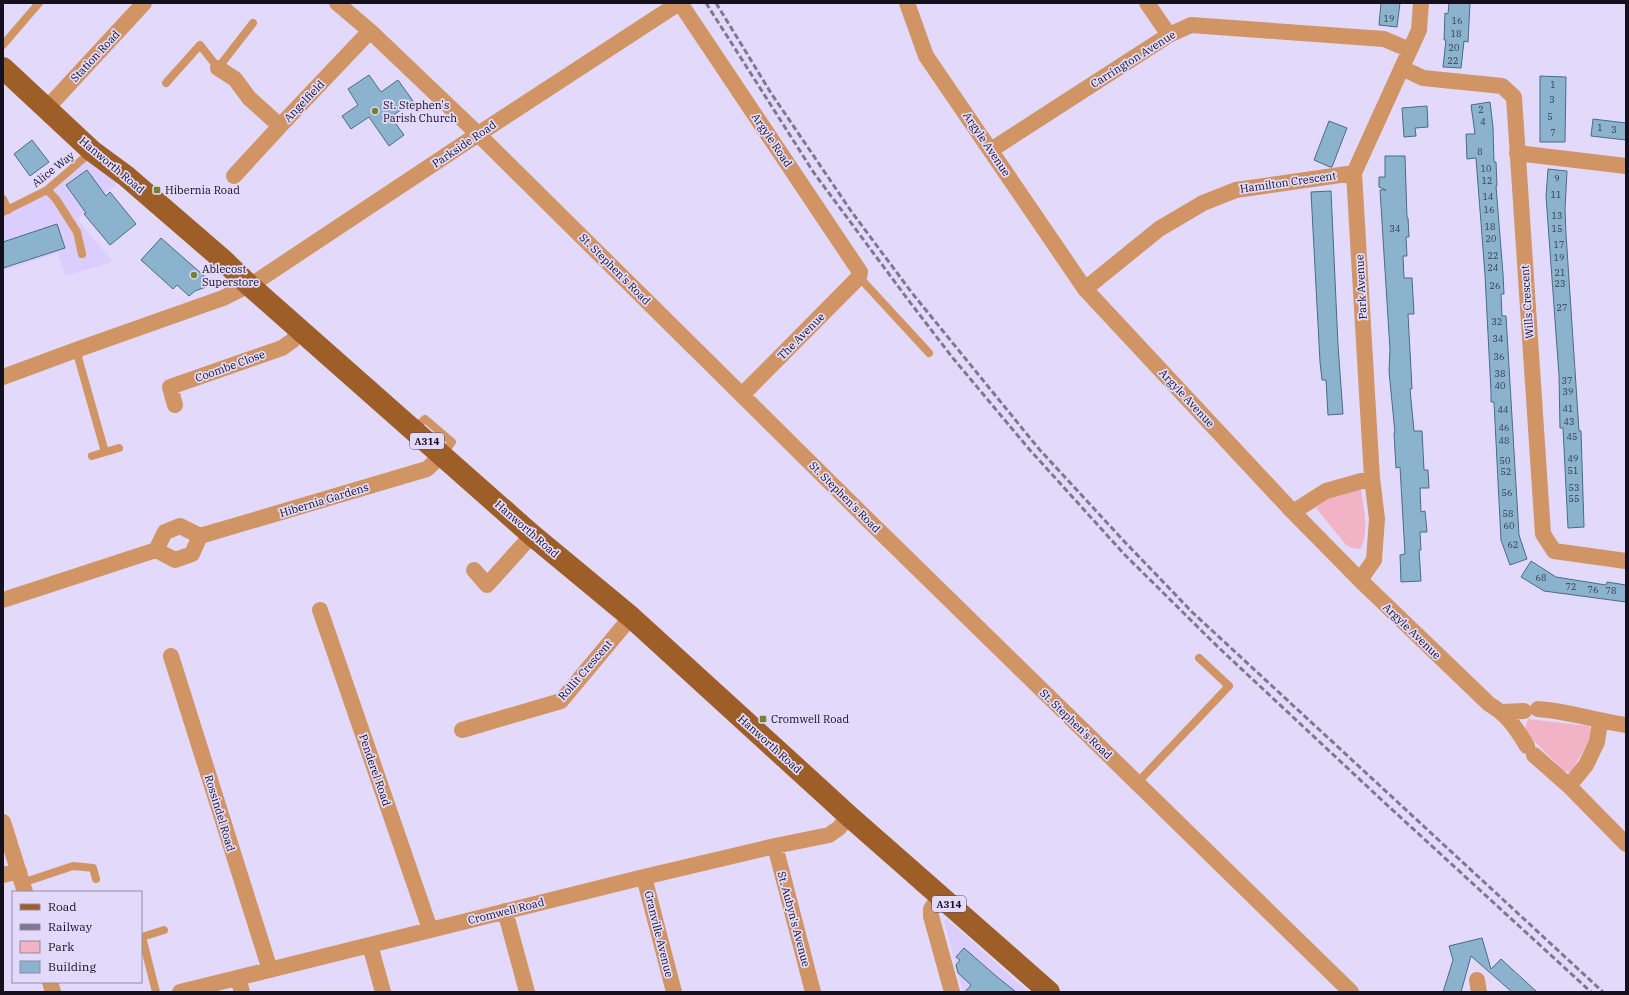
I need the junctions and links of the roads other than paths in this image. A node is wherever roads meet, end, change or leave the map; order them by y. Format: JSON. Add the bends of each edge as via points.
{"nodes":[{"id":1,"x":38,"y":3,"type":"edge"},
{"id":2,"x":144,"y":3,"type":"edge"},
{"id":3,"x":337,"y":3,"type":"edge"},
{"id":4,"x":679,"y":3,"type":"edge"},
{"id":5,"x":907,"y":3,"type":"edge"},
{"id":6,"x":1147,"y":3,"type":"edge"},
{"id":7,"x":1421,"y":3,"type":"edge"},
{"id":8,"x":253,"y":23,"type":"dead end"},
{"id":9,"x":370,"y":32,"type":"junction"},
{"id":10,"x":1169,"y":35,"type":"junction"},
{"id":11,"x":3,"y":45,"type":"edge"},
{"id":12,"x":1410,"y":50,"type":"junction"},
{"id":13,"x":3,"y":68,"type":"edge"},
{"id":14,"x":218,"y":68,"type":"junction"},
{"id":15,"x":1402,"y":68,"type":"junction"},
{"id":16,"x":166,"y":84,"type":"dead end"},
{"id":17,"x":47,"y":108,"type":"junction"},
{"id":18,"x":280,"y":126,"type":"junction"},
{"id":19,"x":478,"y":134,"type":"junction"},
{"id":20,"x":991,"y":150,"type":"junction"},
{"id":21,"x":92,"y":151,"type":"junction"},
{"id":22,"x":1517,"y":153,"type":"junction"},
{"id":23,"x":1626,"y":166,"type":"edge"},
{"id":24,"x":1354,"y":173,"type":"junction"},
{"id":25,"x":234,"y":176,"type":"dead end"},
{"id":26,"x":47,"y":190,"type":"junction"},
{"id":27,"x":3,"y":199,"type":"edge"},
{"id":28,"x":5,"y":211,"type":"edge"},
{"id":29,"x":82,"y":254,"type":"dead end"},
{"id":30,"x":860,"y":278,"type":"junction"},
{"id":31,"x":249,"y":285,"type":"junction"},
{"id":32,"x":1085,"y":289,"type":"junction"},
{"id":33,"x":301,"y":330,"type":"junction"},
{"id":34,"x":76,"y":350,"type":"junction"},
{"id":35,"x":928,"y":353,"type":"dead end"},
{"id":36,"x":3,"y":378,"type":"edge"},
{"id":37,"x":742,"y":395,"type":"junction"},
{"id":38,"x":175,"y":405,"type":"dead end"},
{"id":39,"x":119,"y":448,"type":"dead end"},
{"id":40,"x":105,"y":452,"type":"junction"},
{"id":41,"x":442,"y":455,"type":"junction"},
{"id":42,"x":92,"y":456,"type":"dead end"},
{"id":43,"x":1372,"y":478,"type":"junction"},
{"id":44,"x":1293,"y":512,"type":"junction"},
{"id":45,"x":532,"y":535,"type":"junction"},
{"id":46,"x":200,"y":536,"type":"junction"},
{"id":47,"x":156,"y":550,"type":"junction"},
{"id":48,"x":1626,"y":561,"type":"edge"},
{"id":49,"x":474,"y":570,"type":"dead end"},
{"id":50,"x":1360,"y":580,"type":"junction"},
{"id":51,"x":3,"y":600,"type":"edge"},
{"id":52,"x":320,"y":610,"type":"dead end"},
{"id":53,"x":631,"y":617,"type":"junction"},
{"id":54,"x":171,"y":656,"type":"dead end"},
{"id":55,"x":1200,"y":658,"type":"dead end"},
{"id":56,"x":1502,"y":712,"type":"junction"},
{"id":57,"x":1600,"y":721,"type":"junction"},
{"id":58,"x":1626,"y":725,"type":"edge"},
{"id":59,"x":462,"y":730,"type":"dead end"},
{"id":60,"x":1137,"y":783,"type":"junction"},
{"id":61,"x":1569,"y":786,"type":"junction"},
{"id":62,"x":849,"y":816,"type":"junction"},
{"id":63,"x":3,"y":822,"type":"edge"},
{"id":64,"x":1626,"y":844,"type":"edge"},
{"id":65,"x":775,"y":846,"type":"junction"},
{"id":66,"x":3,"y":875,"type":"edge"},
{"id":67,"x":644,"y":877,"type":"junction"},
{"id":68,"x":96,"y":879,"type":"dead end"},
{"id":69,"x":22,"y":882,"type":"edge"},
{"id":70,"x":941,"y":896,"type":"junction"},
{"id":71,"x":505,"y":911,"type":"junction"},
{"id":72,"x":164,"y":930,"type":"dead end"},
{"id":73,"x":430,"y":930,"type":"junction"},
{"id":74,"x":370,"y":945,"type":"junction"},
{"id":75,"x":270,"y":970,"type":"junction"},
{"id":76,"x":240,"y":985,"type":"edge"},
{"id":77,"x":156,"y":992,"type":"edge"},
{"id":78,"x":180,"y":992,"type":"edge"},
{"id":79,"x":383,"y":992,"type":"edge"},
{"id":80,"x":527,"y":992,"type":"edge"},
{"id":81,"x":674,"y":992,"type":"edge"},
{"id":82,"x":813,"y":992,"type":"edge"},
{"id":83,"x":952,"y":992,"type":"edge"},
{"id":84,"x":1049,"y":992,"type":"edge"},
{"id":85,"x":1351,"y":992,"type":"edge"}],
"edges":[{"from":1,"to":11,"type":"lane"},
{"from":2,"to":17,"type":"street","name":"Station Road"},
{"from":3,"to":9,"type":"street","name":"St. Stephen's Road"},
{"from":4,"to":19,"type":"street","name":"Parkside Road"},
{"from":4,"to":30,"type":"street","name":"Argyle Road","via":[[860,272]]},
{"from":5,"to":20,"type":"street","name":"Argyle Avenue","via":[[926,56]]},
{"from":6,"to":10,"type":"street"},
{"from":7,"to":12,"type":"street","name":"Park Avenue","via":[[1419,30]]},
{"from":8,"to":14,"type":"lane"},
{"from":9,"to":18,"type":"street","name":"Angelfield"},
{"from":9,"to":19,"type":"street","name":"St. Stephen's Road"},
{"from":10,"to":12,"type":"street","name":"Carrington Avenue","via":[[1191,25],[1384,40]]},
{"from":10,"to":20,"type":"street","name":"Carrington Avenue"},
{"from":12,"to":15,"type":"street","name":"Park Avenue"},
{"from":13,"to":17,"type":"main road","name":"Hanworth Road","number":"A314"},
{"from":14,"to":16,"type":"lane","via":[[200,45]]},
{"from":14,"to":18,"type":"street","name":"Angelfield","via":[[235,79],[249,98]]},
{"from":15,"to":22,"type":"street","name":"Wills Crescent","via":[[1423,78],[1502,86],[1514,97]]},
{"from":15,"to":24,"type":"street","name":"Park Avenue"},
{"from":17,"to":21,"type":"main road","name":"Hanworth Road","number":"A314"},
{"from":18,"to":25,"type":"street"},
{"from":19,"to":31,"type":"street","name":"Parkside Road"},
{"from":19,"to":37,"type":"street","name":"St. Stephen's Road"},
{"from":20,"to":32,"type":"street","name":"Argyle Avenue"},
{"from":21,"to":26,"type":"lane","name":"Alice Way"},
{"from":21,"to":31,"type":"main road","name":"Hanworth Road","number":"A314","via":[[126,176]]},
{"from":22,"to":23,"type":"street"},
{"from":22,"to":48,"type":"street","name":"Wills Crescent","via":[[1543,534],[1554,551]]},
{"from":24,"to":32,"type":"street","name":"Hamilton Crescent","via":[[1236,190],[1203,203],[1159,229]]},
{"from":24,"to":43,"type":"street","name":"Park Avenue"},
{"from":26,"to":28,"type":"lane","name":"Alice Way"},
{"from":26,"to":29,"type":"lane","via":[[56,199],[77,232]]},
{"from":27,"to":28,"type":"lane"},
{"from":30,"to":35,"type":"lane"},
{"from":30,"to":37,"type":"street","name":"The Avenue"},
{"from":31,"to":33,"type":"main road","name":"Hanworth Road","number":"A314"},
{"from":31,"to":34,"type":"street","via":[[223,298]]},
{"from":32,"to":44,"type":"street","name":"Argyle Avenue"},
{"from":33,"to":38,"type":"street","name":"Coombe Close","via":[[282,348],[170,387]]},
{"from":33,"to":41,"type":"main road","name":"Hanworth Road","number":"A314"},
{"from":34,"to":36,"type":"street"},
{"from":34,"to":40,"type":"lane"},
{"from":37,"to":60,"type":"street","name":"St. Stephen's Road"},
{"from":39,"to":40,"type":"lane"},
{"from":40,"to":42,"type":"lane"},
{"from":41,"to":45,"type":"main road","name":"Hanworth Road","number":"A314"},
{"from":41,"to":46,"type":"street","name":"Hibernia Gardens","via":[[427,469]]},
{"from":43,"to":44,"type":"street","via":[[1326,491]]},
{"from":43,"to":50,"type":"street","name":"Park Avenue","via":[[1377,519],[1374,560]]},
{"from":44,"to":50,"type":"street","name":"Argyle Avenue"},
{"from":45,"to":49,"type":"street","via":[[487,585]]},
{"from":45,"to":53,"type":"main road","name":"Hanworth Road","number":"A314"},
{"from":46,"to":47,"type":"street","via":[[180,526],[165,532]]},
{"from":46,"to":47,"type":"street","via":[[192,554],[175,560]]},
{"from":47,"to":51,"type":"street"},
{"from":50,"to":56,"type":"street","name":"Argyle Avenue","via":[[1489,704]]},
{"from":52,"to":73,"type":"street","name":"Penderel Road"},
{"from":53,"to":59,"type":"street","name":"Rollit Crescent","via":[[561,701]]},
{"from":53,"to":62,"type":"main road","name":"Hanworth Road","number":"A314"},
{"from":54,"to":75,"type":"street","name":"Rossindel Road"},
{"from":55,"to":60,"type":"lane","via":[[1229,686]]},
{"from":56,"to":57,"type":"street","via":[[1554,710]]},
{"from":56,"to":61,"type":"street","name":"Argyle Avenue","via":[[1531,750]]},
{"from":57,"to":58,"type":"street"},
{"from":57,"to":61,"type":"street","via":[[1597,742],[1586,765]]},
{"from":60,"to":85,"type":"street","name":"St. Stephen's Road"},
{"from":61,"to":64,"type":"street","name":"Argyle Avenue"},
{"from":62,"to":65,"type":"street","name":"Cromwell Road","via":[[829,835]]},
{"from":62,"to":70,"type":"main road","name":"Hanworth Road","number":"A314"},
{"from":63,"to":69,"type":"street"},
{"from":65,"to":67,"type":"street","name":"Cromwell Road"},
{"from":65,"to":82,"type":"street","name":"St. Aubyn's Avenue"},
{"from":66,"to":69,"type":"street"},
{"from":67,"to":71,"type":"street","name":"Cromwell Road"},
{"from":67,"to":81,"type":"street","name":"Granville Avenue"},
{"from":68,"to":69,"type":"lane","via":[[93,868],[73,866]]},
{"from":70,"to":83,"type":"street","via":[[931,909],[931,916]]},
{"from":70,"to":84,"type":"main road","name":"Hanworth Road","number":"A314"},
{"from":71,"to":73,"type":"street","name":"Cromwell Road"},
{"from":71,"to":80,"type":"street"},
{"from":72,"to":77,"type":"lane","via":[[142,937]]},
{"from":73,"to":74,"type":"street","name":"Cromwell Road"},
{"from":74,"to":75,"type":"street","name":"Cromwell Road"},
{"from":74,"to":79,"type":"street"},
{"from":75,"to":76,"type":"street","name":"Cromwell Road"},
{"from":76,"to":78,"type":"street","name":"Cromwell Road"}]}
